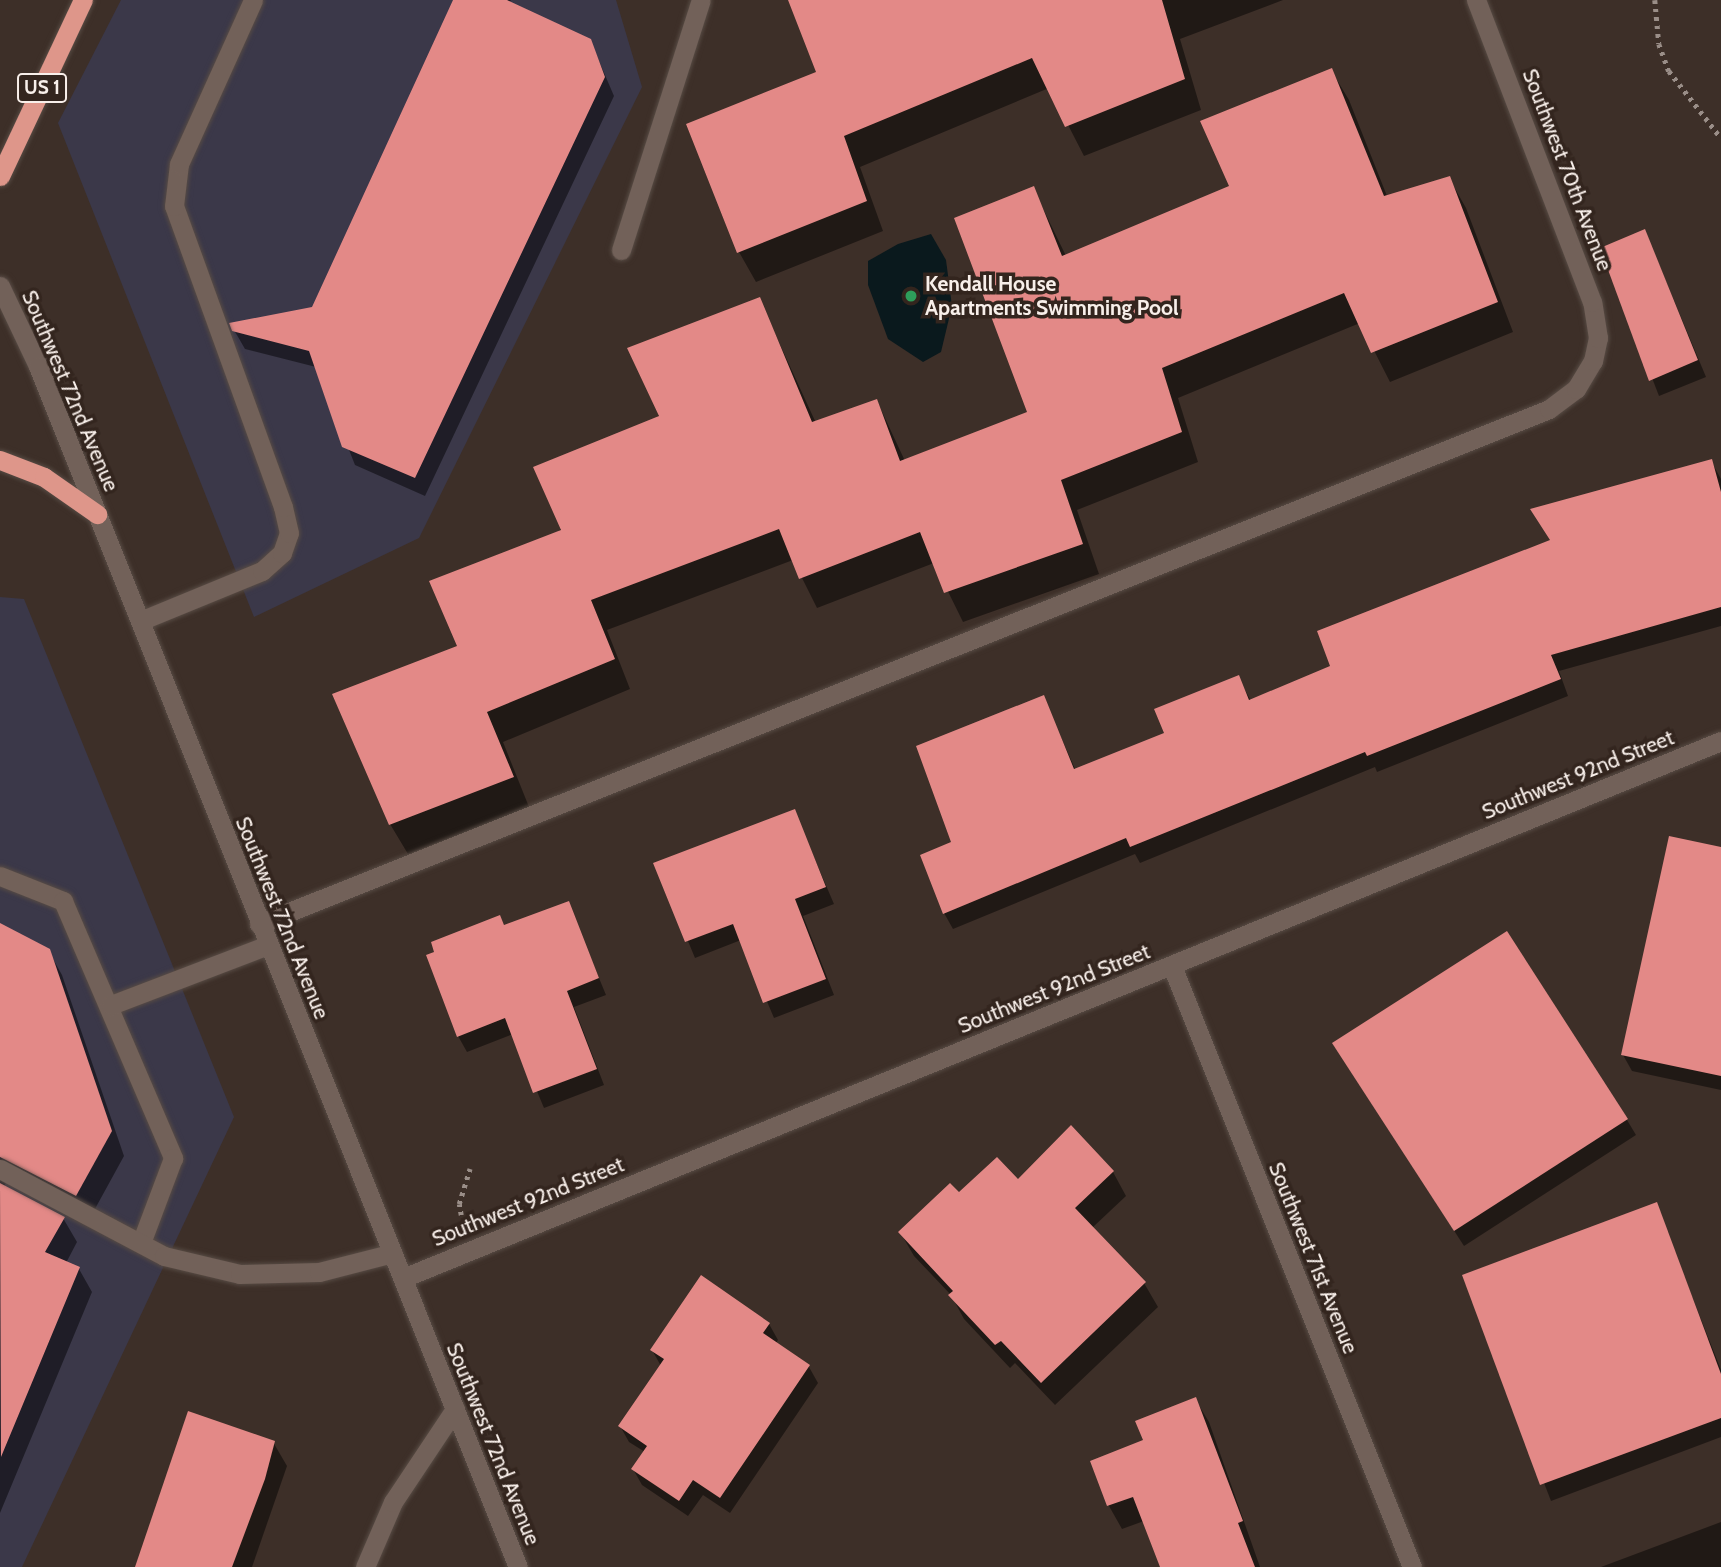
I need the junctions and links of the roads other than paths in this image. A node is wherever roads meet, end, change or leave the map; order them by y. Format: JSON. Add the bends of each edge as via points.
{"nodes":[{"id":1,"x":83,"y":0,"type":"edge"},
{"id":2,"x":253,"y":0,"type":"edge"},
{"id":3,"x":701,"y":0,"type":"edge"},
{"id":4,"x":1476,"y":0,"type":"edge"},
{"id":5,"x":0,"y":176,"type":"edge"},
{"id":6,"x":621,"y":250,"type":"dead end"},
{"id":7,"x":0,"y":286,"type":"edge"},
{"id":8,"x":0,"y":460,"type":"edge"},
{"id":9,"x":97,"y":514,"type":"junction"},
{"id":10,"x":140,"y":621,"type":"junction"},
{"id":11,"x":1721,"y":741,"type":"edge"},
{"id":12,"x":0,"y":876,"type":"edge"},
{"id":13,"x":259,"y":924,"type":"junction"},
{"id":14,"x":268,"y":945,"type":"junction"},
{"id":15,"x":1172,"y":966,"type":"junction"},
{"id":16,"x":111,"y":1005,"type":"junction"},
{"id":17,"x":0,"y":1169,"type":"edge"},
{"id":18,"x":141,"y":1243,"type":"junction"},
{"id":19,"x":393,"y":1253,"type":"junction"},
{"id":20,"x":403,"y":1278,"type":"junction"},
{"id":21,"x":455,"y":1409,"type":"junction"},
{"id":22,"x":365,"y":1567,"type":"edge"},
{"id":23,"x":518,"y":1567,"type":"edge"},
{"id":24,"x":1412,"y":1567,"type":"edge"}],
"edges":[{"from":1,"to":5,"type":"highway","number":"US 1"},
{"from":2,"to":10,"type":"street","via":[[179,163],[174,206],[289,533],[282,553],[261,571]]},
{"from":3,"to":6,"type":"street"},
{"from":4,"to":13,"type":"street","name":"Southwest 70th Avenue","via":[[1581,263],[1598,338],[1593,361],[1576,389],[1549,409]]},
{"from":7,"to":9,"type":"street","name":"Southwest 72nd Avenue","via":[[38,366]]},
{"from":8,"to":9,"type":"highway","via":[[44,477]]},
{"from":9,"to":10,"type":"street","name":"Southwest 72nd Avenue"},
{"from":10,"to":13,"type":"street","name":"Southwest 72nd Avenue"},
{"from":11,"to":15,"type":"street","name":"Southwest 92nd Street"},
{"from":12,"to":16,"type":"street","via":[[63,901]]},
{"from":13,"to":14,"type":"street","name":"Southwest 72nd Avenue"},
{"from":14,"to":16,"type":"street"},
{"from":14,"to":19,"type":"street","name":"Southwest 72nd Avenue"},
{"from":15,"to":20,"type":"street","name":"Southwest 92nd Street"},
{"from":15,"to":24,"type":"street","name":"Southwest 71st Avenue"},
{"from":16,"to":18,"type":"street","via":[[173,1158]]},
{"from":17,"to":18,"type":"street"},
{"from":18,"to":19,"type":"street","via":[[164,1256],[240,1274],[319,1272]]},
{"from":19,"to":20,"type":"street","name":"Southwest 72nd Avenue"},
{"from":20,"to":21,"type":"street","name":"Southwest 72nd Avenue"},
{"from":21,"to":22,"type":"street","via":[[393,1502]]},
{"from":21,"to":23,"type":"street","name":"Southwest 72nd Avenue"}]}
